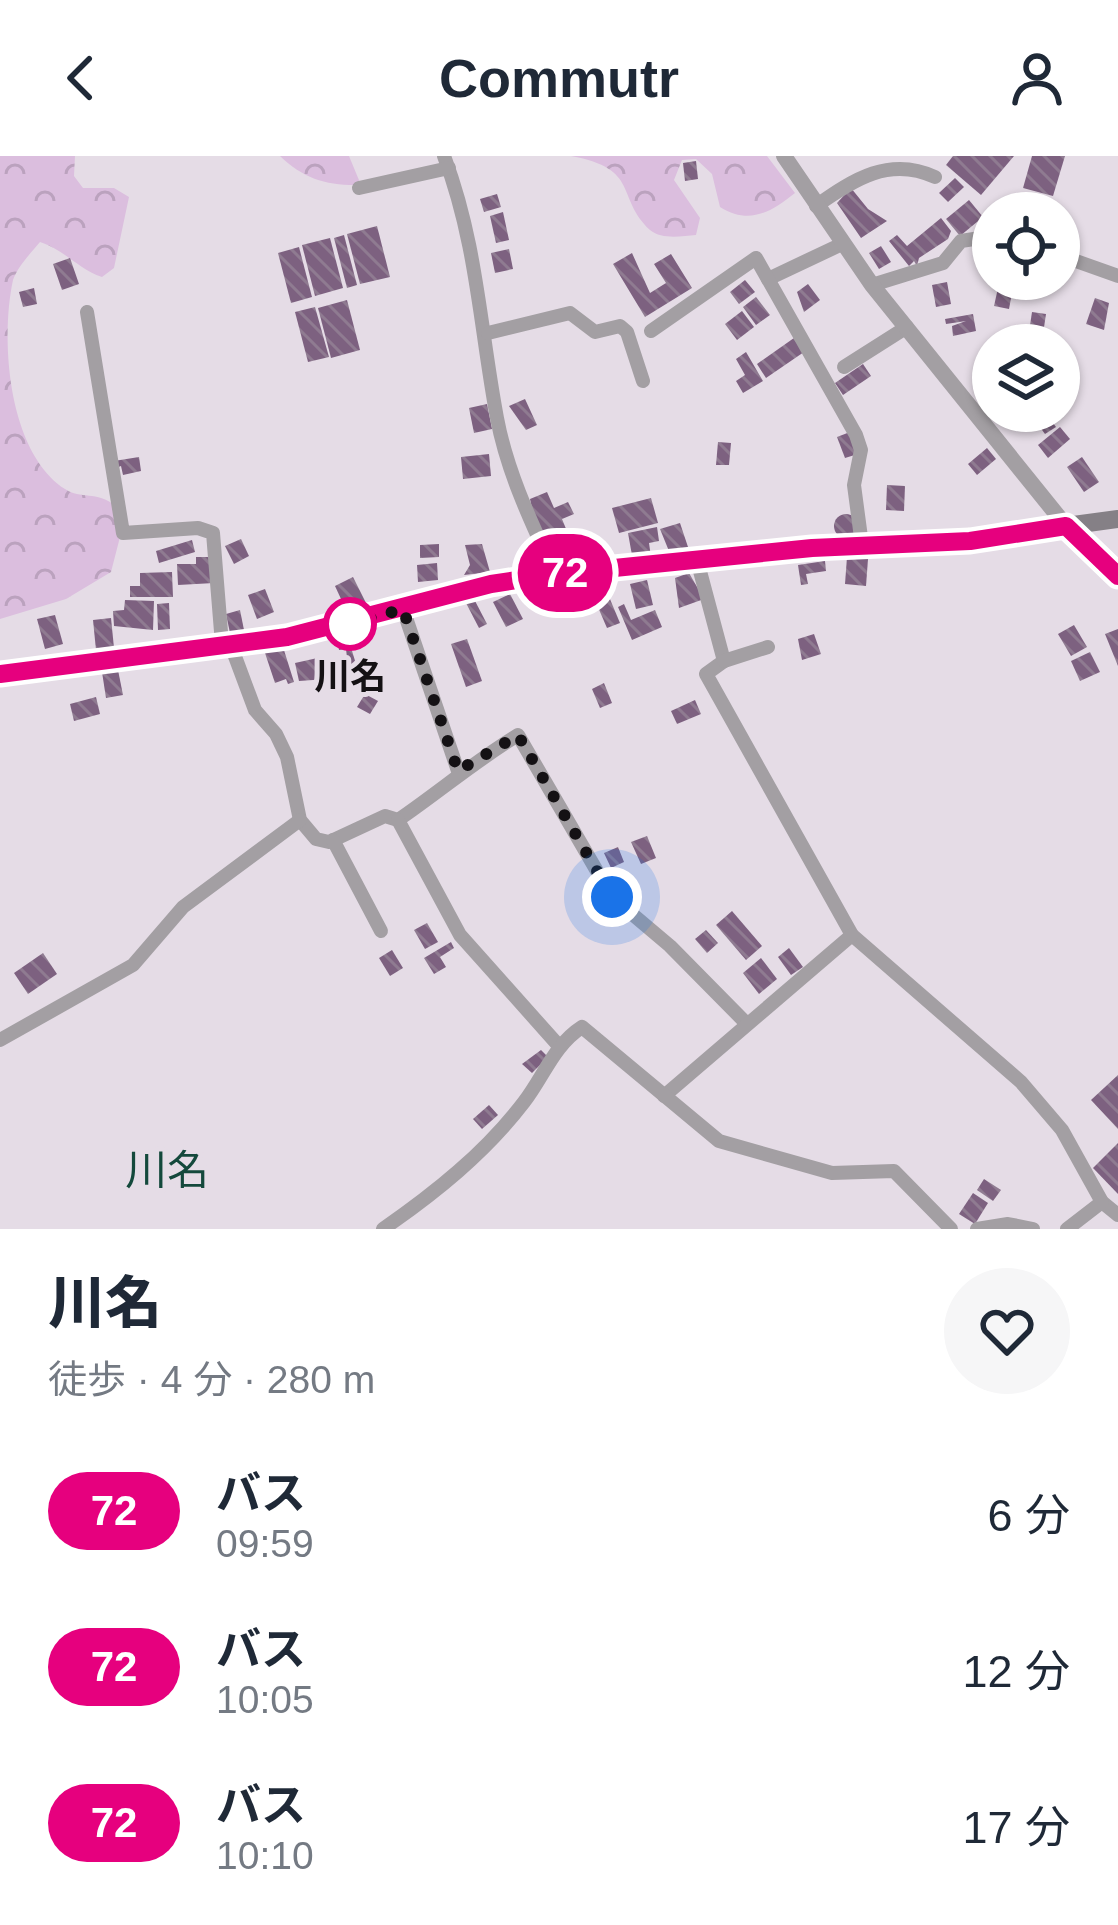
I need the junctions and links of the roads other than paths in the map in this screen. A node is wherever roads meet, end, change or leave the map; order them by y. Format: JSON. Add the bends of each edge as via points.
{"nodes":[{"id":1,"x":784,"y":156,"type":"edge"},
{"id":2,"x":446,"y":162,"type":"edge"},
{"id":3,"x":935,"y":177,"type":"dead end"},
{"id":4,"x":359,"y":188,"type":"dead end"},
{"id":5,"x":816,"y":206,"type":"junction"},
{"id":6,"x":972,"y":240,"type":"edge"},
{"id":7,"x":842,"y":244,"type":"junction"},
{"id":8,"x":1080,"y":262,"type":"edge"},
{"id":9,"x":1118,"y":276,"type":"edge"},
{"id":10,"x":768,"y":279,"type":"junction"},
{"id":11,"x":872,"y":285,"type":"junction"},
{"id":12,"x":88,"y":312,"type":"dead end"},
{"id":13,"x":907,"y":327,"type":"junction"},
{"id":14,"x":651,"y":331,"type":"dead end"},
{"id":15,"x":488,"y":333,"type":"junction"},
{"id":16,"x":844,"y":368,"type":"dead end"},
{"id":17,"x":643,"y":381,"type":"dead end"},
{"id":18,"x":1118,"y":519,"type":"edge"},
{"id":19,"x":1066,"y":526,"type":"junction"},
{"id":20,"x":862,"y":545,"type":"junction"},
{"id":21,"x":697,"y":560,"type":"junction"},
{"id":22,"x":555,"y":574,"type":"junction"},
{"id":23,"x":1118,"y":576,"type":"edge"},
{"id":24,"x":403,"y":609,"type":"junction"},
{"id":25,"x":226,"y":644,"type":"junction"},
{"id":26,"x":768,"y":647,"type":"dead end"},
{"id":27,"x":724,"y":661,"type":"junction"},
{"id":28,"x":0,"y":674,"type":"edge"},
{"id":29,"x":458,"y":771,"type":"junction"},
{"id":30,"x":300,"y":820,"type":"junction"},
{"id":31,"x":398,"y":820,"type":"junction"},
{"id":32,"x":333,"y":840,"type":"junction"},
{"id":33,"x":381,"y":931,"type":"dead end"},
{"id":34,"x":852,"y":935,"type":"junction"},
{"id":35,"x":746,"y":1023,"type":"junction"},
{"id":36,"x":0,"y":1040,"type":"edge"},
{"id":37,"x":559,"y":1046,"type":"junction"},
{"id":38,"x":664,"y":1096,"type":"junction"},
{"id":39,"x":1102,"y":1202,"type":"junction"},
{"id":40,"x":1118,"y":1216,"type":"edge"},
{"id":41,"x":382,"y":1229,"type":"edge"},
{"id":42,"x":951,"y":1229,"type":"edge"},
{"id":43,"x":977,"y":1229,"type":"edge"},
{"id":44,"x":1033,"y":1229,"type":"edge"},
{"id":45,"x":1067,"y":1229,"type":"edge"}],
"edges":[{"from":1,"to":5,"type":"street"},
{"from":2,"to":4,"type":"street"},
{"from":2,"to":15,"type":"street","via":[[465,212]]},
{"from":3,"to":5,"type":"street","via":[[912,163],[876,166]]},
{"from":5,"to":7,"type":"street"},
{"from":6,"to":11,"type":"street","via":[[943,262]]},
{"from":7,"to":10,"type":"street"},
{"from":7,"to":11,"type":"street"},
{"from":8,"to":9,"type":"street"},
{"from":10,"to":14,"type":"street","via":[[756,258]]},
{"from":10,"to":20,"type":"street","via":[[856,435]]},
{"from":11,"to":13,"type":"street"},
{"from":12,"to":25,"type":"street","via":[[123,533],[213,533]]},
{"from":13,"to":16,"type":"street"},
{"from":13,"to":19,"type":"street"},
{"from":15,"to":17,"type":"street","via":[[570,313],[595,332],[620,326]]},
{"from":15,"to":22,"type":"street","via":[[503,441]]},
{"from":18,"to":19,"type":"main road"},
{"from":19,"to":20,"type":"highway","via":[[970,541]]},
{"from":19,"to":23,"type":"highway"},
{"from":20,"to":21,"type":"highway"},
{"from":21,"to":22,"type":"highway"},
{"from":21,"to":27,"type":"street"},
{"from":22,"to":24,"type":"highway"},
{"from":24,"to":25,"type":"highway"},
{"from":24,"to":29,"type":"street"},
{"from":25,"to":28,"type":"highway"},
{"from":25,"to":30,"type":"street","via":[[255,710],[276,734]]},
{"from":26,"to":27,"type":"street"},
{"from":27,"to":34,"type":"street","via":[[706,674]]},
{"from":29,"to":31,"type":"street"},
{"from":29,"to":35,"type":"street","via":[[518,735],[612,897]]},
{"from":30,"to":32,"type":"street","via":[[316,839]]},
{"from":30,"to":36,"type":"street","via":[[183,908],[133,965]]},
{"from":31,"to":32,"type":"street","via":[[385,816]]},
{"from":31,"to":37,"type":"street","via":[[460,935]]},
{"from":32,"to":33,"type":"street"},
{"from":34,"to":35,"type":"street"},
{"from":34,"to":39,"type":"street","via":[[1021,1082],[1061,1130]]},
{"from":35,"to":38,"type":"street"},
{"from":37,"to":38,"type":"street","via":[[582,1027],[592,1031]]},
{"from":37,"to":41,"type":"street","via":[[479,1154]]},
{"from":38,"to":42,"type":"street","via":[[719,1141],[832,1173],[894,1171]]},
{"from":39,"to":40,"type":"street"},
{"from":39,"to":45,"type":"street"},
{"from":43,"to":44,"type":"street"}]}
